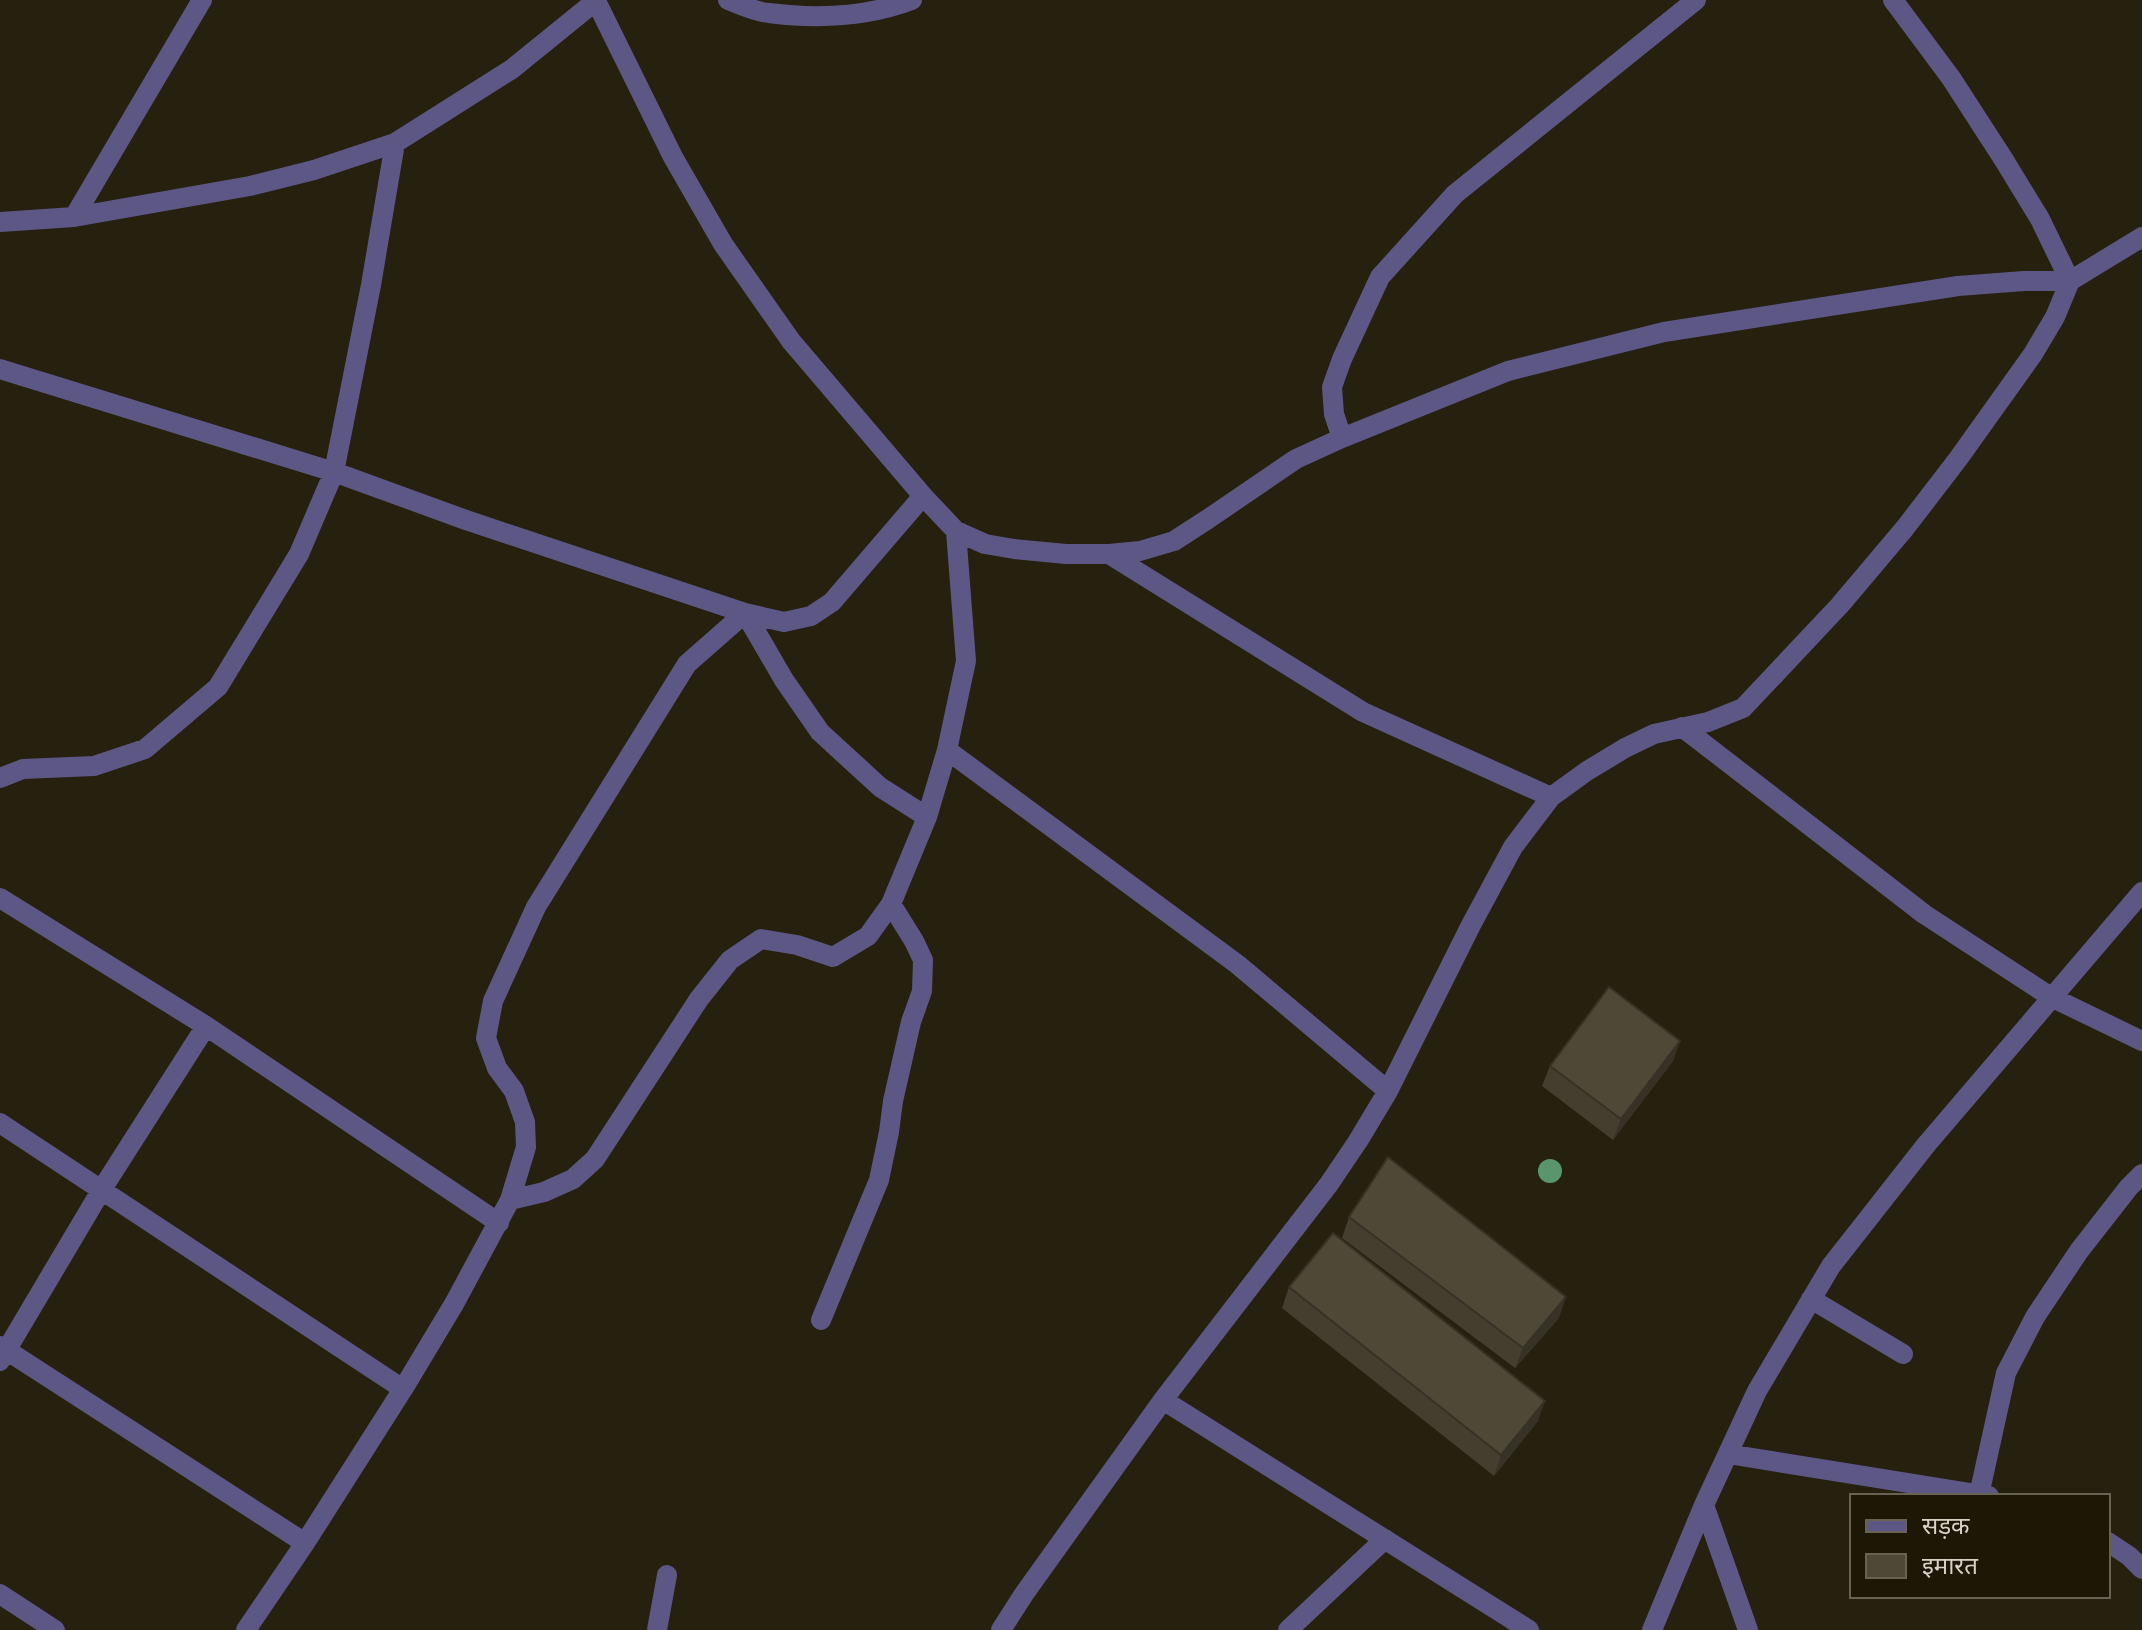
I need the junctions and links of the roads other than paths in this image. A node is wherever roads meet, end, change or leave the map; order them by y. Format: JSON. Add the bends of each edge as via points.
{"nodes":[{"id":1,"x":202,"y":0,"type":"edge"},
{"id":2,"x":596,"y":0,"type":"edge"},
{"id":3,"x":728,"y":0,"type":"edge"},
{"id":4,"x":912,"y":0,"type":"edge"},
{"id":5,"x":1696,"y":0,"type":"edge"},
{"id":6,"x":1893,"y":0,"type":"edge"},
{"id":7,"x":395,"y":143,"type":"junction"},
{"id":8,"x":74,"y":217,"type":"junction"},
{"id":9,"x":0,"y":222,"type":"edge"},
{"id":10,"x":2142,"y":237,"type":"edge"},
{"id":11,"x":2070,"y":281,"type":"junction"},
{"id":12,"x":0,"y":369,"type":"edge"},
{"id":13,"x":1342,"y":438,"type":"junction"},
{"id":14,"x":334,"y":472,"type":"junction"},
{"id":15,"x":923,"y":496,"type":"junction"},
{"id":16,"x":956,"y":531,"type":"junction"},
{"id":17,"x":1109,"y":554,"type":"junction"},
{"id":18,"x":745,"y":613,"type":"junction"},
{"id":19,"x":1682,"y":727,"type":"junction"},
{"id":20,"x":947,"y":750,"type":"junction"},
{"id":21,"x":0,"y":778,"type":"edge"},
{"id":22,"x":1551,"y":797,"type":"junction"},
{"id":23,"x":927,"y":817,"type":"junction"},
{"id":24,"x":2142,"y":892,"type":"edge"},
{"id":25,"x":0,"y":898,"type":"edge"},
{"id":26,"x":891,"y":904,"type":"junction"},
{"id":27,"x":2051,"y":997,"type":"junction"},
{"id":28,"x":206,"y":1026,"type":"junction"},
{"id":29,"x":2142,"y":1041,"type":"edge"},
{"id":30,"x":1388,"y":1091,"type":"junction"},
{"id":31,"x":0,"y":1123,"type":"edge"},
{"id":32,"x":2142,"y":1174,"type":"edge"},
{"id":33,"x":102,"y":1189,"type":"junction"},
{"id":34,"x":510,"y":1200,"type":"junction"},
{"id":35,"x":499,"y":1223,"type":"junction"},
{"id":36,"x":1811,"y":1299,"type":"junction"},
{"id":37,"x":821,"y":1320,"type":"dead end"},
{"id":38,"x":2,"y":1353,"type":"edge"},
{"id":39,"x":1903,"y":1354,"type":"dead end"},
{"id":40,"x":403,"y":1389,"type":"junction"},
{"id":41,"x":1163,"y":1400,"type":"junction"},
{"id":42,"x":1728,"y":1454,"type":"junction"},
{"id":43,"x":1978,"y":1494,"type":"edge"},
{"id":44,"x":1984,"y":1494,"type":"edge"},
{"id":45,"x":1704,"y":1505,"type":"junction"},
{"id":46,"x":1385,"y":1539,"type":"junction"},
{"id":47,"x":305,"y":1543,"type":"junction"},
{"id":48,"x":2110,"y":1543,"type":"edge"},
{"id":49,"x":2142,"y":1569,"type":"edge"},
{"id":50,"x":667,"y":1575,"type":"dead end"},
{"id":51,"x":0,"y":1594,"type":"edge"},
{"id":52,"x":55,"y":1630,"type":"edge"},
{"id":53,"x":246,"y":1630,"type":"edge"},
{"id":54,"x":657,"y":1630,"type":"edge"},
{"id":55,"x":1001,"y":1630,"type":"edge"},
{"id":56,"x":1288,"y":1630,"type":"edge"},
{"id":57,"x":1529,"y":1630,"type":"edge"},
{"id":58,"x":1652,"y":1630,"type":"edge"},
{"id":59,"x":1748,"y":1630,"type":"edge"}],
"edges":[{"from":1,"to":8,"type":"street"},
{"from":2,"to":7,"type":"street","via":[[512,69]]},
{"from":2,"to":15,"type":"street","via":[[673,157],[723,244],[791,341]]},
{"from":3,"to":4,"type":"street","via":[[767,13],[837,16]]},
{"from":5,"to":13,"type":"street","via":[[1455,194],[1380,277],[1332,387]]},
{"from":6,"to":11,"type":"street","via":[[2004,160]]},
{"from":7,"to":8,"type":"street","via":[[250,186]]},
{"from":7,"to":14,"type":"street"},
{"from":8,"to":9,"type":"street"},
{"from":10,"to":11,"type":"street"},
{"from":11,"to":13,"type":"street","via":[[1958,286],[1664,332],[1508,371]]},
{"from":11,"to":19,"type":"street","via":[[2033,354],[1905,528],[1840,605],[1743,708]]},
{"from":12,"to":14,"type":"street"},
{"from":13,"to":17,"type":"street","via":[[1296,459],[1174,541]]},
{"from":14,"to":18,"type":"street"},
{"from":14,"to":21,"type":"street","via":[[299,554],[218,687],[145,749],[94,766],[23,769]]},
{"from":15,"to":16,"type":"street"},
{"from":15,"to":18,"type":"street","via":[[822,609],[784,622]]},
{"from":16,"to":17,"type":"street","via":[[1014,549]]},
{"from":16,"to":20,"type":"street","via":[[966,661]]},
{"from":17,"to":22,"type":"street","via":[[1363,712]]},
{"from":18,"to":23,"type":"street","via":[[820,732],[880,787]]},
{"from":18,"to":34,"type":"street","via":[[687,664],[536,907],[493,1001],[486,1038],[525,1122],[526,1147]]},
{"from":19,"to":22,"type":"street","via":[[1625,748]]},
{"from":19,"to":27,"type":"street","via":[[1924,914]]},
{"from":20,"to":23,"type":"street"},
{"from":20,"to":30,"type":"street","via":[[1237,964]]},
{"from":22,"to":30,"type":"street","via":[[1513,847]]},
{"from":23,"to":26,"type":"street"},
{"from":24,"to":27,"type":"street"},
{"from":25,"to":28,"type":"street"},
{"from":26,"to":34,"type":"street","via":[[868,936],[833,957],[761,939],[730,960],[595,1159],[573,1179]]},
{"from":26,"to":37,"type":"street","via":[[923,960],[922,991],[879,1180]]},
{"from":27,"to":29,"type":"street"},
{"from":27,"to":36,"type":"street","via":[[1926,1145]]},
{"from":28,"to":33,"type":"street"},
{"from":28,"to":35,"type":"street"},
{"from":30,"to":41,"type":"street","via":[[1329,1184]]},
{"from":31,"to":33,"type":"street"},
{"from":32,"to":44,"type":"street","via":[[2079,1251],[2006,1373]]},
{"from":33,"to":38,"type":"street"},
{"from":33,"to":40,"type":"street"},
{"from":34,"to":35,"type":"street"},
{"from":35,"to":40,"type":"street"},
{"from":36,"to":39,"type":"street"},
{"from":36,"to":42,"type":"street","via":[[1757,1391]]},
{"from":38,"to":47,"type":"street"},
{"from":40,"to":47,"type":"street"},
{"from":41,"to":46,"type":"street"},
{"from":41,"to":55,"type":"street"},
{"from":42,"to":43,"type":"street"},
{"from":42,"to":45,"type":"street"},
{"from":45,"to":58,"type":"street"},
{"from":45,"to":59,"type":"street"},
{"from":46,"to":56,"type":"street"},
{"from":46,"to":57,"type":"street"},
{"from":47,"to":53,"type":"street"},
{"from":48,"to":49,"type":"street"},
{"from":50,"to":54,"type":"street"},
{"from":51,"to":52,"type":"street"}]}
